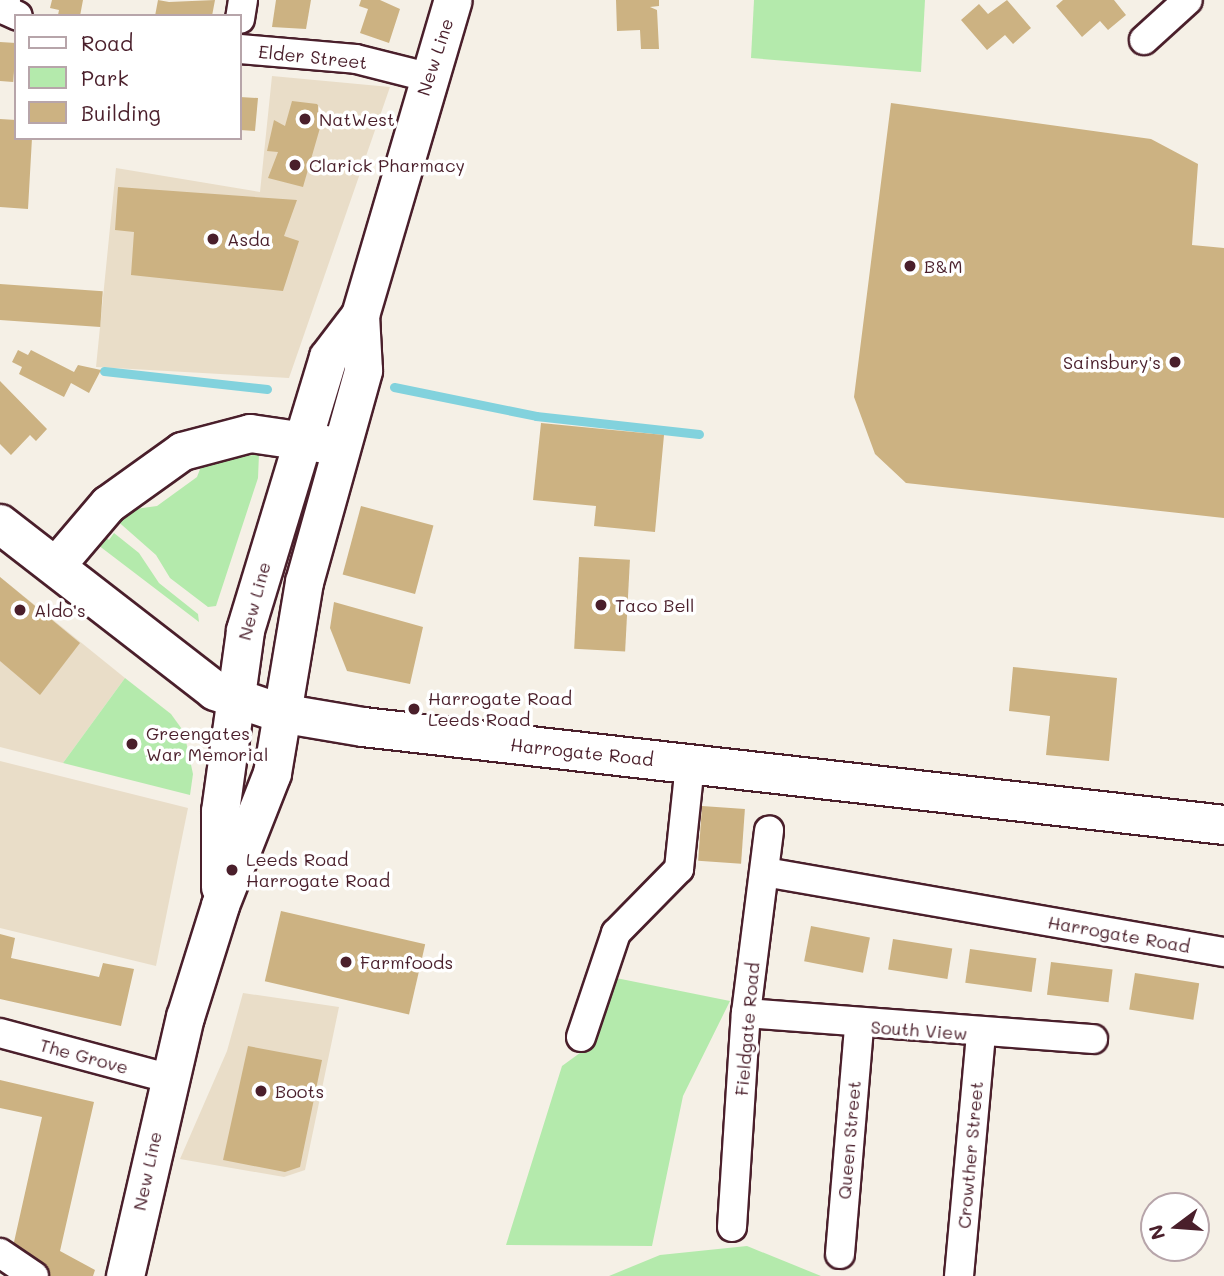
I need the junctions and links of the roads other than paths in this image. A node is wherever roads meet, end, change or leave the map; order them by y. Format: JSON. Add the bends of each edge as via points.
{"nodes":[{"id":1,"x":6,"y":0,"type":"edge"},
{"id":2,"x":453,"y":0,"type":"edge"},
{"id":3,"x":1188,"y":0,"type":"edge"},
{"id":4,"x":14,"y":14,"type":"edge"},
{"id":5,"x":1144,"y":40,"type":"dead end"},
{"id":6,"x":242,"y":49,"type":"edge"},
{"id":7,"x":427,"y":77,"type":"junction"},
{"id":8,"x":360,"y":315,"type":"junction"},
{"id":9,"x":301,"y":437,"type":"junction"},
{"id":10,"x":339,"y":449,"type":"junction"},
{"id":11,"x":0,"y":524,"type":"edge"},
{"id":12,"x":56,"y":565,"type":"junction"},
{"id":13,"x":233,"y":698,"type":"junction"},
{"id":14,"x":280,"y":713,"type":"junction"},
{"id":15,"x":690,"y":764,"type":"junction"},
{"id":16,"x":1224,"y":825,"type":"edge"},
{"id":17,"x":769,"y":830,"type":"dead end"},
{"id":18,"x":765,"y":872,"type":"junction"},
{"id":19,"x":220,"y":905,"type":"junction"},
{"id":20,"x":1224,"y":952,"type":"edge"},
{"id":21,"x":746,"y":1013,"type":"junction"},
{"id":22,"x":859,"y":1026,"type":"junction"},
{"id":23,"x":0,"y":1033,"type":"edge"},
{"id":24,"x":981,"y":1034,"type":"junction"},
{"id":25,"x":581,"y":1037,"type":"dead end"},
{"id":26,"x":1093,"y":1039,"type":"dead end"},
{"id":27,"x":168,"y":1078,"type":"junction"},
{"id":28,"x":732,"y":1227,"type":"dead end"},
{"id":29,"x":840,"y":1254,"type":"dead end"},
{"id":30,"x":3,"y":1262,"type":"edge"},
{"id":31,"x":34,"y":1276,"type":"edge"},
{"id":32,"x":125,"y":1276,"type":"edge"},
{"id":33,"x":959,"y":1276,"type":"edge"}],
"edges":[{"from":1,"to":4,"type":"street","via":[[5,10]]},
{"from":2,"to":7,"type":"main road","name":"New Line"},
{"from":3,"to":5,"type":"street"},
{"from":6,"to":7,"type":"street","name":"Elder Street","via":[[356,59]]},
{"from":7,"to":8,"type":"main road","name":"New Line"},
{"from":8,"to":9,"type":"main road","name":"New Line","via":[[328,357]]},
{"from":8,"to":10,"type":"main road","name":"New Line","via":[[363,370]]},
{"from":9,"to":10,"type":"main road"},
{"from":9,"to":12,"type":"main road","via":[[250,433],[182,451],[108,504]]},
{"from":9,"to":13,"type":"main road","name":"New Line","via":[[245,630]]},
{"from":10,"to":14,"type":"main road","name":"New Line","via":[[304,582]]},
{"from":11,"to":12,"type":"highway","name":"Harrogate Road"},
{"from":12,"to":13,"type":"highway","name":"Harrogate Road","via":[[215,691]]},
{"from":13,"to":14,"type":"highway","name":"Harrogate Road"},
{"from":13,"to":19,"type":"main road","name":"New Line","via":[[220,811]]},
{"from":14,"to":15,"type":"highway","name":"Harrogate Road"},
{"from":14,"to":19,"type":"main road","name":"New Line","via":[[272,773]]},
{"from":15,"to":16,"type":"highway","name":"Harrogate Road"},
{"from":15,"to":25,"type":"street","via":[[679,869],[616,933]]},
{"from":17,"to":18,"type":"street","name":"Fieldgate Road"},
{"from":18,"to":20,"type":"street","name":"Harrogate Road"},
{"from":18,"to":21,"type":"street","name":"Fieldgate Road"},
{"from":19,"to":27,"type":"main road","name":"New Line"},
{"from":21,"to":22,"type":"street","name":"South View"},
{"from":21,"to":28,"type":"street","name":"Fieldgate Road"},
{"from":22,"to":24,"type":"street","name":"South View"},
{"from":22,"to":29,"type":"street","name":"Queen Street"},
{"from":23,"to":27,"type":"street","name":"The Grove"},
{"from":24,"to":26,"type":"street","name":"South View"},
{"from":24,"to":33,"type":"street","name":"Crowther Street"},
{"from":27,"to":32,"type":"main road","name":"New Line"},
{"from":30,"to":31,"type":"street"}]}
